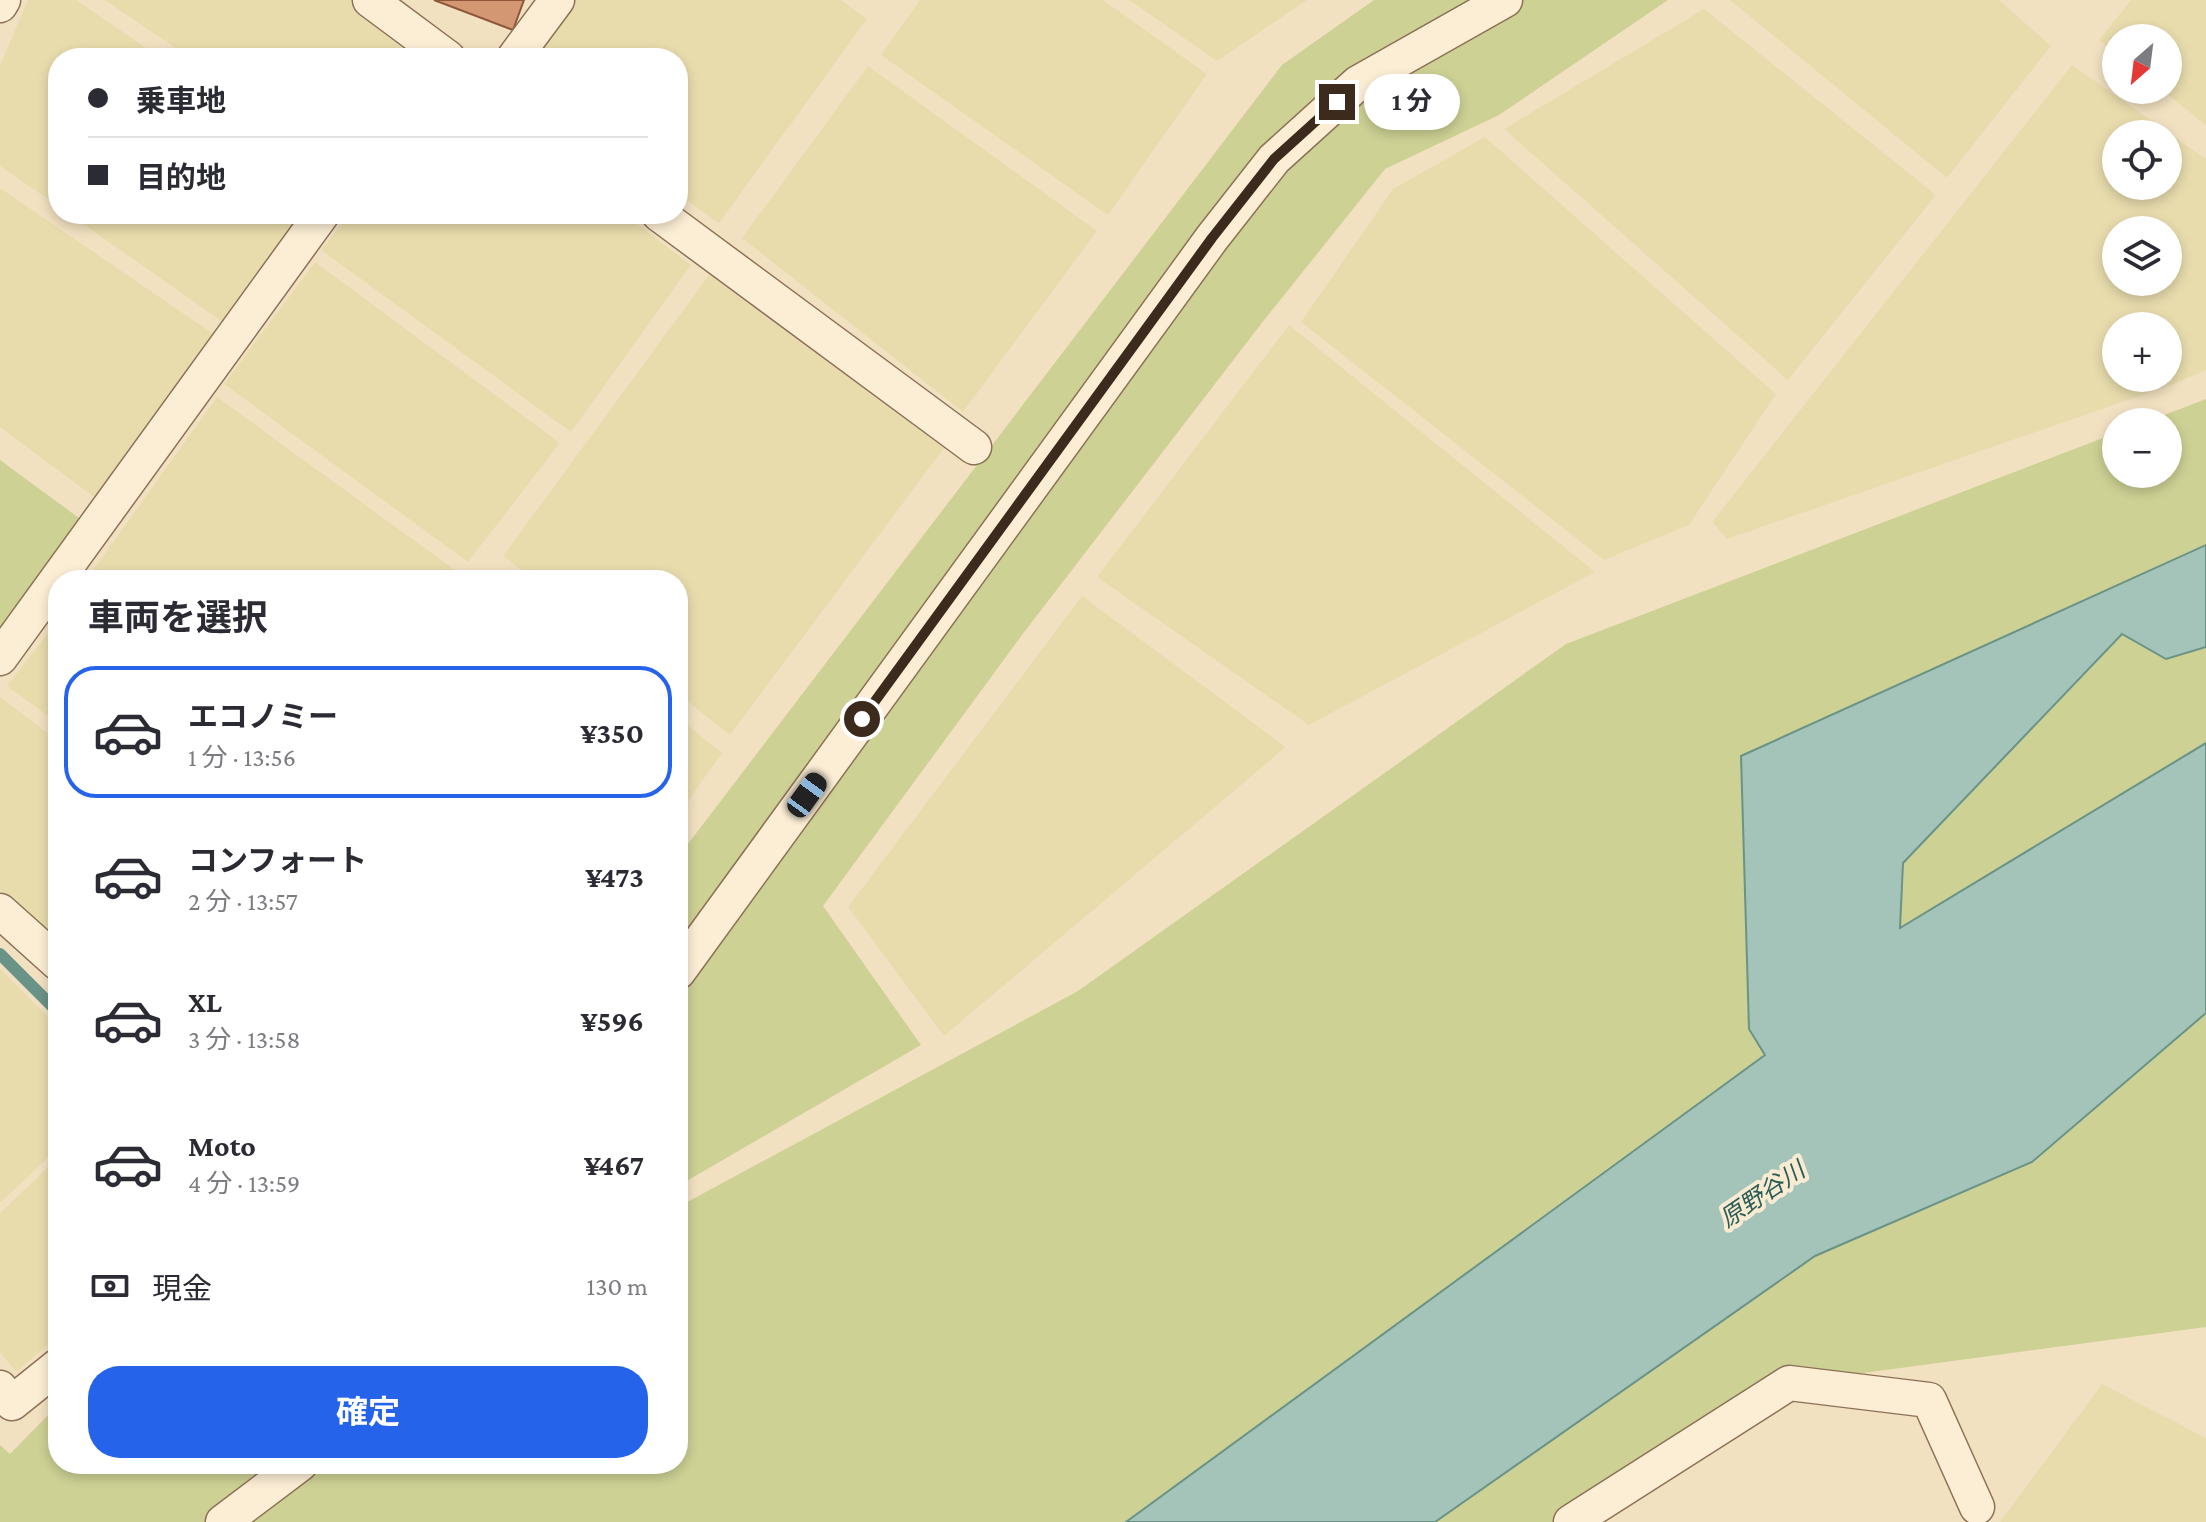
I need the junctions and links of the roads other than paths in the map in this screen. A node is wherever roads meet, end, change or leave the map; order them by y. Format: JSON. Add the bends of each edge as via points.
{"nodes":[{"id":1,"x":370,"y":0,"type":"edge"},
{"id":2,"x":557,"y":0,"type":"edge"},
{"id":3,"x":1505,"y":0,"type":"edge"},
{"id":4,"x":432,"y":48,"type":"edge"},
{"id":5,"x":521,"y":48,"type":"edge"},
{"id":6,"x":315,"y":224,"type":"edge"},
{"id":7,"x":673,"y":224,"type":"edge"},
{"id":8,"x":974,"y":447,"type":"dead end"},
{"id":9,"x":64,"y":570,"type":"edge"},
{"id":10,"x":48,"y":592,"type":"edge"},
{"id":11,"x":0,"y":658,"type":"edge"},
{"id":12,"x":0,"y":911,"type":"edge"},
{"id":13,"x":48,"y":954,"type":"edge"},
{"id":14,"x":688,"y":958,"type":"edge"},
{"id":15,"x":48,"y":1374,"type":"edge"},
{"id":16,"x":0,"y":1388,"type":"edge"},
{"id":17,"x":256,"y":1474,"type":"edge"},
{"id":18,"x":287,"y":1474,"type":"edge"},
{"id":19,"x":1977,"y":1507,"type":"dead end"},
{"id":20,"x":223,"y":1522,"type":"edge"},
{"id":21,"x":1571,"y":1522,"type":"edge"}],
"edges":[{"from":1,"to":4,"type":"street"},
{"from":2,"to":5,"type":"street"},
{"from":3,"to":14,"type":"street","via":[[1358,83],[1274,159]]},
{"from":6,"to":9,"type":"street"},
{"from":7,"to":8,"type":"street"},
{"from":10,"to":11,"type":"street"},
{"from":12,"to":13,"type":"street"},
{"from":15,"to":16,"type":"street","via":[[12,1403]]},
{"from":17,"to":20,"type":"street"},
{"from":18,"to":20,"type":"street"},
{"from":19,"to":21,"type":"street","via":[[1929,1400],[1789,1383]]}]}
